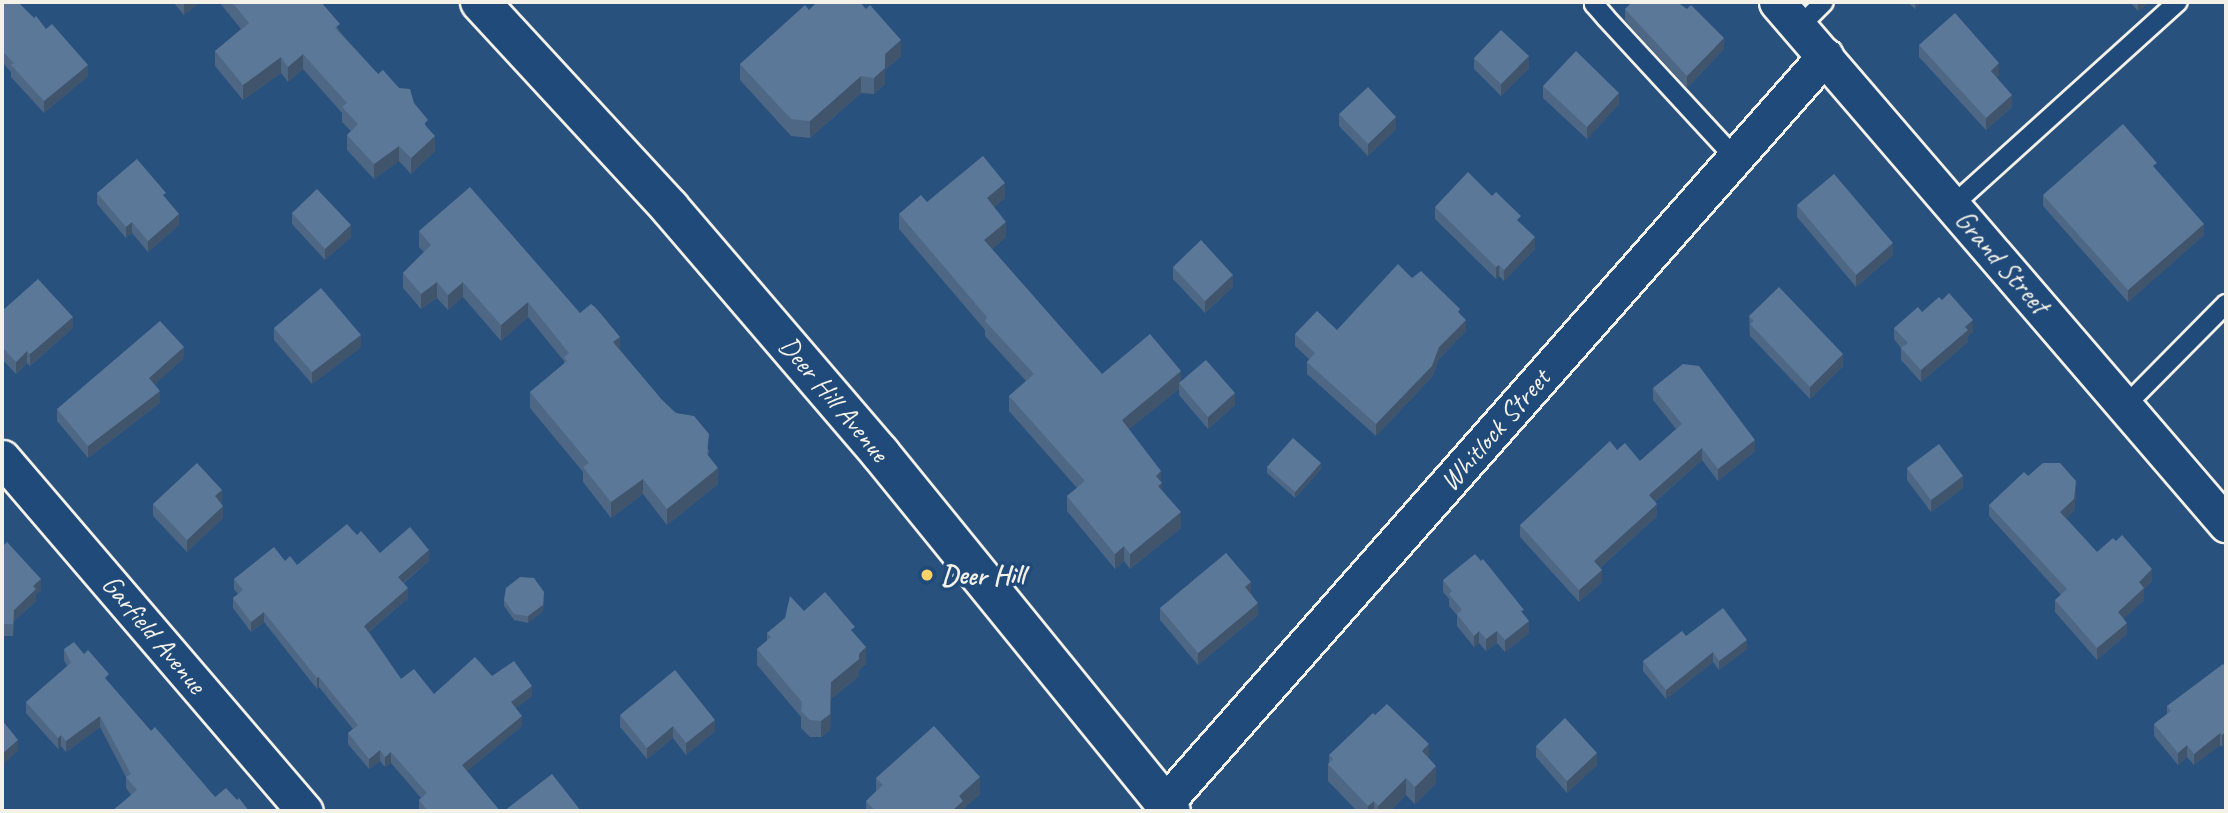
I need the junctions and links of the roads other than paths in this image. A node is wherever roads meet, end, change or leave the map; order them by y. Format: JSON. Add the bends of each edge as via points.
{"nodes":[{"id":1,"x":480,"y":2,"type":"edge"},
{"id":2,"x":1596,"y":2,"type":"edge"},
{"id":3,"x":1824,"y":2,"type":"edge"},
{"id":4,"x":2178,"y":2,"type":"edge"},
{"id":5,"x":1788,"y":14,"type":"edge"},
{"id":6,"x":1825,"y":56,"type":"junction"},
{"id":7,"x":1735,"y":158,"type":"junction"},
{"id":8,"x":1953,"y":205,"type":"junction"},
{"id":9,"x":2226,"y":304,"type":"edge"},
{"id":10,"x":2125,"y":406,"type":"junction"},
{"id":11,"x":2,"y":458,"type":"edge"},
{"id":12,"x":2226,"y":524,"type":"edge"},
{"id":13,"x":1168,"y":807,"type":"edge"},
{"id":14,"x":305,"y":811,"type":"edge"}],
"edges":[{"from":1,"to":13,"type":"street","name":"Deer Hill Avenue","via":[[670,208],[863,432]]},
{"from":2,"to":7,"type":"lane"},
{"from":3,"to":5,"type":"lane"},
{"from":4,"to":8,"type":"lane"},
{"from":5,"to":6,"type":"street","name":"Grand Street"},
{"from":6,"to":7,"type":"street","name":"Whitlock Street"},
{"from":6,"to":8,"type":"street","name":"Grand Street"},
{"from":7,"to":13,"type":"street","name":"Whitlock Street"},
{"from":8,"to":10,"type":"street","name":"Grand Street"},
{"from":9,"to":10,"type":"lane"},
{"from":10,"to":12,"type":"street","name":"Grand Street"},
{"from":11,"to":14,"type":"street","name":"Garfield Avenue"}]}
